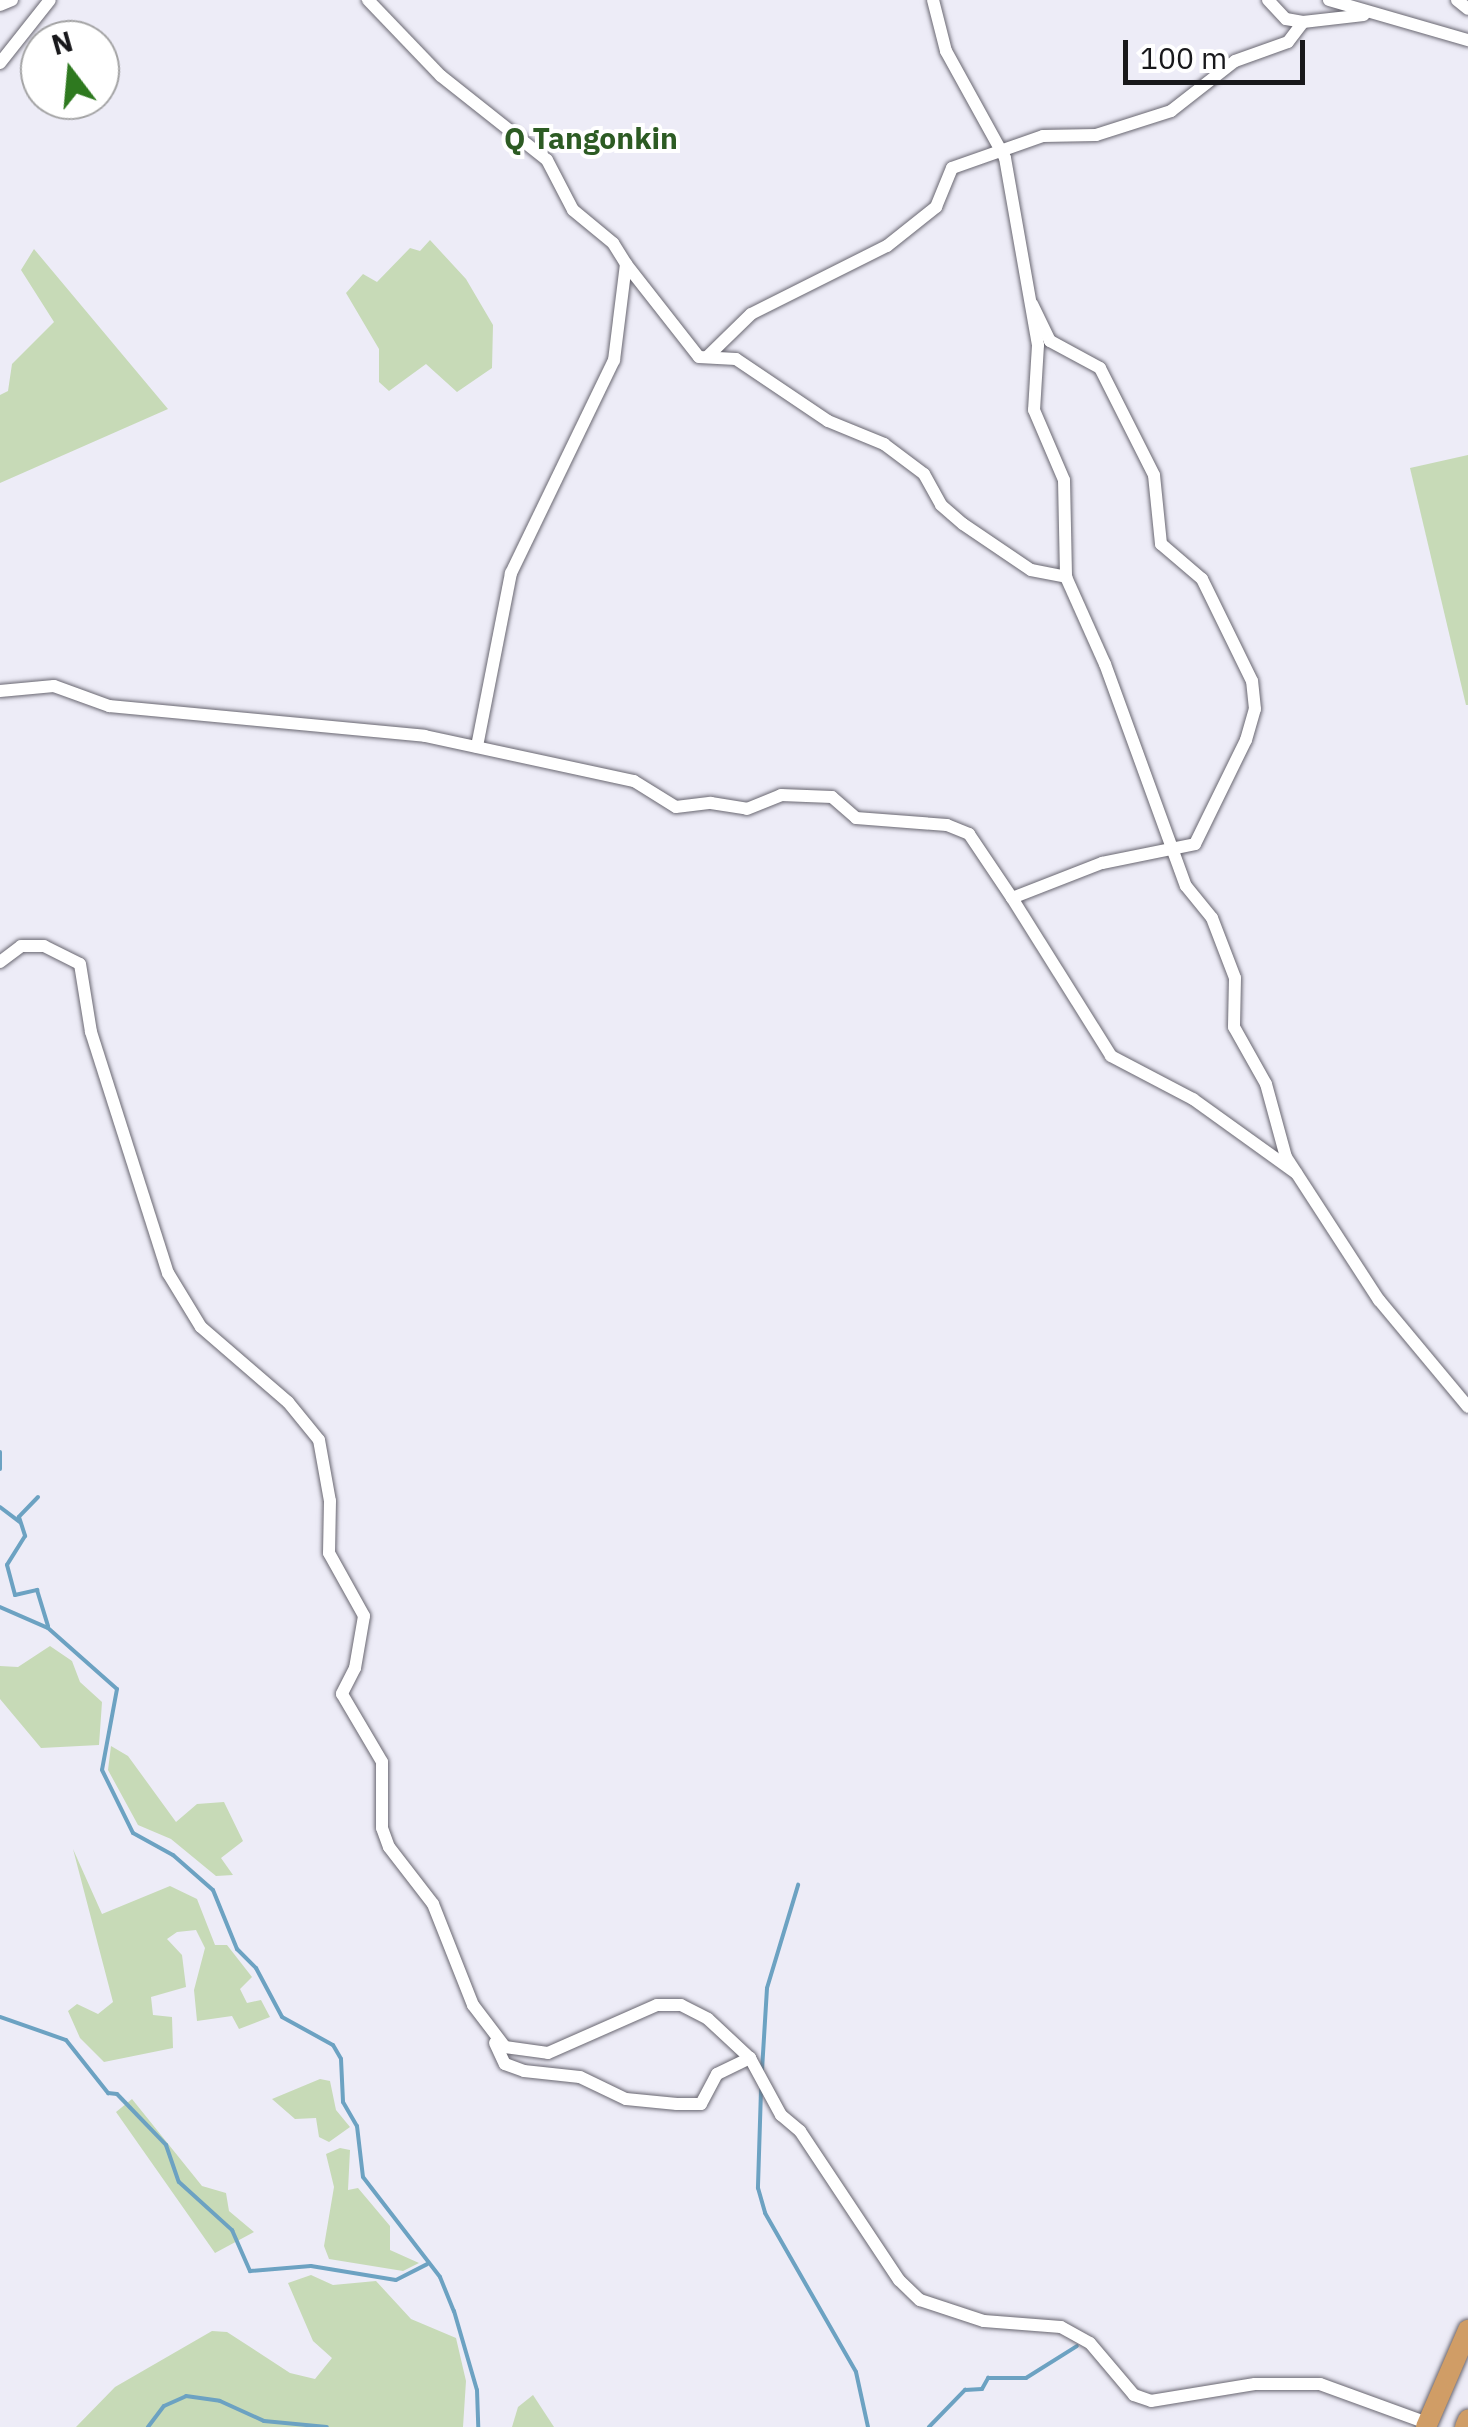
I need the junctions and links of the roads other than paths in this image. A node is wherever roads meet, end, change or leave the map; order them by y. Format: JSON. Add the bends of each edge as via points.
{"nodes":[{"id":1,"x":12,"y":0,"type":"edge"},
{"id":2,"x":50,"y":0,"type":"edge"},
{"id":3,"x":368,"y":0,"type":"edge"},
{"id":4,"x":932,"y":0,"type":"edge"},
{"id":5,"x":1268,"y":0,"type":"edge"},
{"id":6,"x":1328,"y":0,"type":"edge"},
{"id":7,"x":1457,"y":0,"type":"edge"},
{"id":8,"x":0,"y":6,"type":"edge"},
{"id":9,"x":1468,"y":9,"type":"edge"},
{"id":10,"x":1386,"y":16,"type":"junction"},
{"id":11,"x":1303,"y":22,"type":"junction"},
{"id":12,"x":1468,"y":40,"type":"edge"},
{"id":13,"x":0,"y":63,"type":"edge"},
{"id":14,"x":1001,"y":148,"type":"junction"},
{"id":15,"x":626,"y":264,"type":"junction"},
{"id":16,"x":1032,"y":304,"type":"junction"},
{"id":17,"x":708,"y":356,"type":"junction"},
{"id":18,"x":1066,"y":577,"type":"junction"},
{"id":19,"x":0,"y":692,"type":"edge"},
{"id":20,"x":477,"y":747,"type":"junction"},
{"id":21,"x":1174,"y":848,"type":"junction"},
{"id":22,"x":1012,"y":898,"type":"junction"},
{"id":23,"x":0,"y":962,"type":"edge"},
{"id":24,"x":1302,"y":1176,"type":"junction"},
{"id":25,"x":1468,"y":1407,"type":"edge"},
{"id":26,"x":490,"y":2031,"type":"junction"},
{"id":27,"x":750,"y":2058,"type":"junction"},
{"id":28,"x":1468,"y":2330,"type":"edge"},
{"id":29,"x":1468,"y":2420,"type":"edge"},
{"id":30,"x":1427,"y":2425,"type":"edge"},
{"id":31,"x":1465,"y":2427,"type":"edge"}],
"edges":[{"from":1,"to":8,"type":"street"},
{"from":2,"to":13,"type":"street"},
{"from":3,"to":15,"type":"street","via":[[440,76],[547,160],[573,210],[613,242]]},
{"from":4,"to":14,"type":"street","via":[[946,51]]},
{"from":5,"to":11,"type":"street","via":[[1286,18]]},
{"from":6,"to":10,"type":"street"},
{"from":7,"to":9,"type":"street"},
{"from":10,"to":11,"type":"street","via":[[1340,14]]},
{"from":10,"to":12,"type":"street"},
{"from":11,"to":14,"type":"street","via":[[1288,42],[1235,61],[1171,111],[1096,135],[1043,136]]},
{"from":14,"to":16,"type":"street"},
{"from":14,"to":17,"type":"street","via":[[952,168],[936,207],[887,246],[750,314]]},
{"from":15,"to":17,"type":"street","via":[[692,349]]},
{"from":15,"to":20,"type":"street","via":[[614,360],[511,573]]},
{"from":16,"to":18,"type":"street","via":[[1038,345],[1031,392],[1041,438],[1064,480]]},
{"from":16,"to":21,"type":"street","via":[[1050,341],[1100,368],[1154,475],[1161,544],[1202,579],[1252,681],[1255,709],[1246,740],[1202,835]]},
{"from":17,"to":18,"type":"street","via":[[736,359],[828,421],[884,444],[924,474],[940,505],[963,524],[1031,570]]},
{"from":18,"to":21,"type":"street"},
{"from":19,"to":20,"type":"street","via":[[54,686],[109,706],[388,732]]},
{"from":20,"to":22,"type":"street","via":[[634,782],[676,807],[748,809],[781,795],[832,798],[856,818],[947,825],[970,834]]},
{"from":21,"to":22,"type":"street","via":[[1102,864]]},
{"from":21,"to":24,"type":"street","via":[[1186,886],[1212,918],[1235,978],[1234,1028],[1266,1084],[1286,1157]]},
{"from":22,"to":24,"type":"street","via":[[1110,1056],[1193,1100],[1276,1165]]},
{"from":23,"to":26,"type":"street","via":[[21,946],[44,946],[80,964],[91,1032],[168,1273],[202,1327],[268,1383],[319,1440],[330,1500],[329,1553],[364,1616],[355,1668],[342,1694],[382,1762],[382,1828],[389,1847],[448,1930],[465,1988]]},
{"from":24,"to":25,"type":"street","via":[[1379,1300]]},
{"from":26,"to":27,"type":"street","via":[[505,2047],[548,2053],[669,2003],[708,2019]]},
{"from":26,"to":27,"type":"street","via":[[504,2064],[580,2076],[626,2099],[701,2104],[717,2074]]},
{"from":27,"to":30,"type":"street","via":[[781,2115],[800,2131],[920,2300],[951,2314],[1061,2326],[1090,2344],[1134,2395],[1151,2401],[1255,2384],[1320,2384]]},
{"from":28,"to":30,"type":"highway"},
{"from":29,"to":31,"type":"highway"}]}
